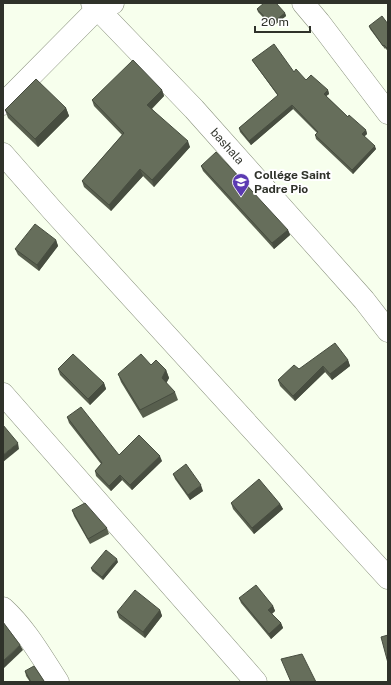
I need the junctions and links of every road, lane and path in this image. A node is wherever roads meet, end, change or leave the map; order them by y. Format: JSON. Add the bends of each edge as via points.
{"nodes":[{"id":1,"x":303,"y":3,"type":"edge"},
{"id":2,"x":102,"y":5,"type":"edge"},
{"id":3,"x":3,"y":104,"type":"edge"},
{"id":4,"x":388,"y":113,"type":"edge"},
{"id":5,"x":3,"y":154,"type":"edge"},
{"id":6,"x":388,"y":331,"type":"edge"},
{"id":7,"x":3,"y":394,"type":"edge"},
{"id":8,"x":381,"y":564,"type":"edge"},
{"id":9,"x":388,"y":578,"type":"edge"},
{"id":10,"x":3,"y":608,"type":"edge"},
{"id":11,"x":58,"y":682,"type":"edge"},
{"id":12,"x":256,"y":682,"type":"edge"}],
"edges":[{"from":1,"to":4,"type":"street"},
{"from":2,"to":3,"type":"street"},
{"from":2,"to":6,"type":"street","name":"bashala","via":[[364,300]]},
{"from":5,"to":8,"type":"street","via":[[53,212]]},
{"from":7,"to":12,"type":"street"},
{"from":8,"to":9,"type":"street"},
{"from":10,"to":11,"type":"street","via":[[15,618]]}]}
